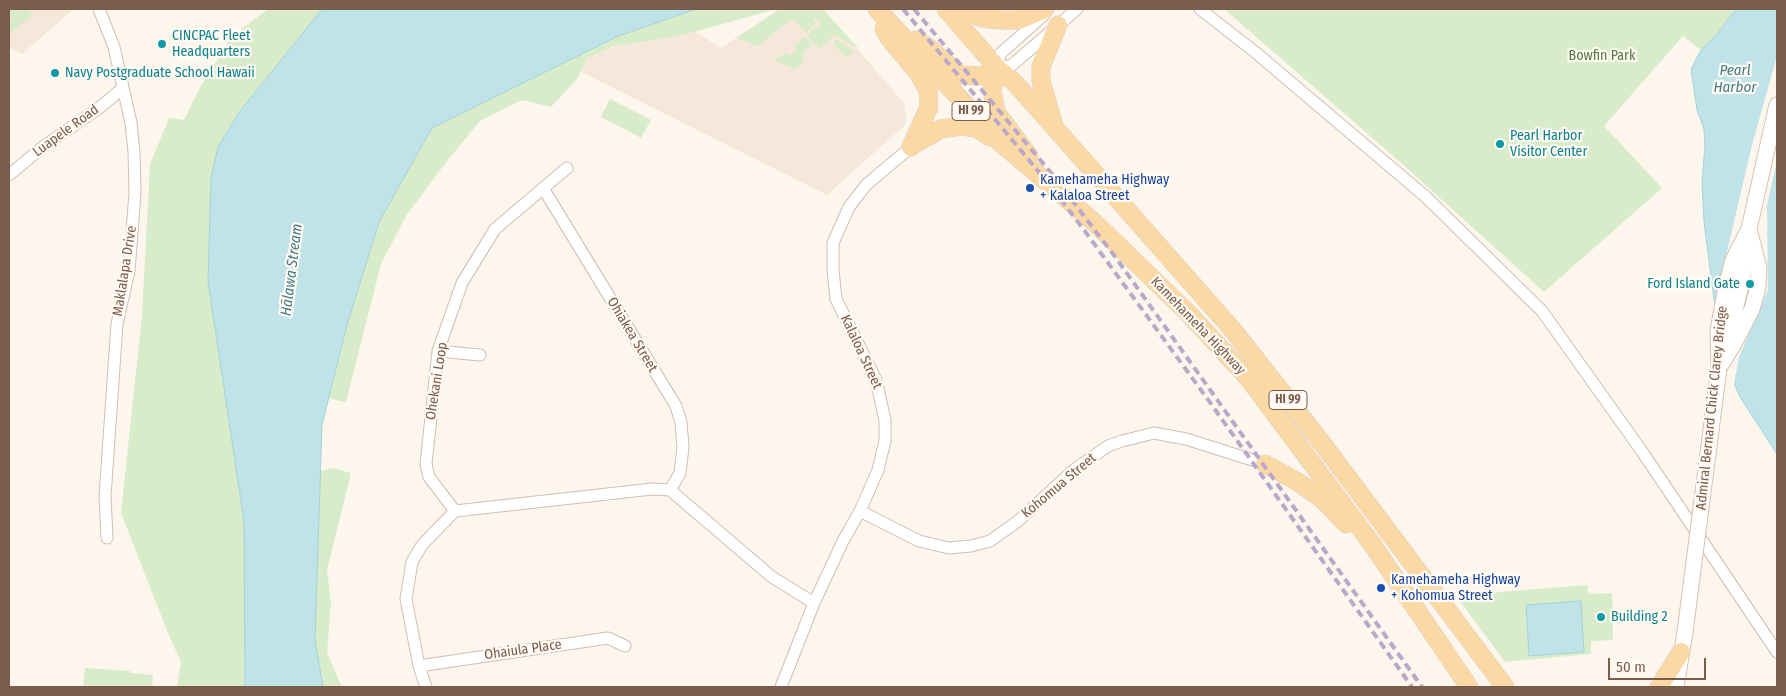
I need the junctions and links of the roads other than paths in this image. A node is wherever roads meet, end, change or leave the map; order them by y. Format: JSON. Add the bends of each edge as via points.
{"nodes":[{"id":1,"x":100,"y":9,"type":"edge"},
{"id":2,"x":875,"y":9,"type":"edge"},
{"id":3,"x":946,"y":9,"type":"edge"},
{"id":4,"x":962,"y":9,"type":"edge"},
{"id":5,"x":1045,"y":9,"type":"edge"},
{"id":6,"x":1050,"y":9,"type":"edge"},
{"id":7,"x":1077,"y":9,"type":"edge"},
{"id":8,"x":1200,"y":9,"type":"edge"},
{"id":9,"x":1058,"y":25,"type":"junction"},
{"id":10,"x":894,"y":26,"type":"junction"},
{"id":11,"x":998,"y":69,"type":"junction"},
{"id":12,"x":123,"y":88,"type":"junction"},
{"id":13,"x":1777,"y":105,"type":"edge"},
{"id":14,"x":1054,"y":127,"type":"junction"},
{"id":15,"x":1001,"y":142,"type":"junction"},
{"id":16,"x":911,"y":146,"type":"junction"},
{"id":17,"x":567,"y":168,"type":"dead end"},
{"id":18,"x":9,"y":175,"type":"edge"},
{"id":19,"x":543,"y":188,"type":"junction"},
{"id":20,"x":1055,"y":188,"type":"junction"},
{"id":21,"x":1749,"y":229,"type":"junction"},
{"id":22,"x":438,"y":351,"type":"junction"},
{"id":23,"x":480,"y":355,"type":"dead end"},
{"id":24,"x":1719,"y":368,"type":"junction"},
{"id":25,"x":1265,"y":464,"type":"joint"},
{"id":26,"x":670,"y":490,"type":"junction"},
{"id":27,"x":455,"y":511,"type":"junction"},
{"id":28,"x":860,"y":511,"type":"junction"},
{"id":29,"x":107,"y":538,"type":"dead end"},
{"id":30,"x":1372,"y":544,"type":"junction"},
{"id":31,"x":814,"y":603,"type":"junction"},
{"id":32,"x":626,"y":646,"type":"dead end"},
{"id":33,"x":1681,"y":652,"type":"junction"},
{"id":34,"x":1777,"y":652,"type":"edge"},
{"id":35,"x":420,"y":666,"type":"junction"},
{"id":36,"x":426,"y":687,"type":"edge"},
{"id":37,"x":780,"y":687,"type":"edge"},
{"id":38,"x":1469,"y":687,"type":"edge"},
{"id":39,"x":1505,"y":687,"type":"edge"},
{"id":40,"x":1659,"y":687,"type":"edge"},
{"id":41,"x":1676,"y":687,"type":"edge"}],
"edges":[{"from":1,"to":12,"type":"street","name":"Maklalapa Drive","via":[[114,47]]},
{"from":2,"to":10,"type":"main road","name":"Kamehameha Highway","number":"HI 99"},
{"from":2,"to":16,"type":"main road","via":[[889,38],[928,90],[928,107]]},
{"from":3,"to":11,"type":"main road","name":"Kamehameha Highway","number":"HI 99"},
{"from":4,"to":5,"type":"main road","via":[[982,18],[1019,20]]},
{"from":6,"to":11,"type":"street","via":[[1000,54]]},
{"from":7,"to":9,"type":"street"},
{"from":8,"to":34,"type":"street","via":[[1426,197],[1542,310]]},
{"from":9,"to":11,"type":"street","via":[[1012,65]]},
{"from":9,"to":14,"type":"main road","via":[[1041,67],[1041,81]]},
{"from":10,"to":11,"type":"main road","via":[[928,47],[960,75],[981,76]]},
{"from":10,"to":15,"type":"main road","name":"Kamehameha Highway","number":"HI 99"},
{"from":11,"to":14,"type":"main road","name":"Kamehameha Highway","number":"HI 99"},
{"from":11,"to":20,"type":"main road","via":[[992,90],[996,112]]},
{"from":12,"to":18,"type":"street","name":"Luapele Road"},
{"from":12,"to":29,"type":"street","name":"Maklalapa Drive","via":[[131,123],[135,193],[128,270],[117,324],[105,496]]},
{"from":13,"to":21,"type":"street","name":"Admiral Bernard Chick Clarey Bridge"},
{"from":14,"to":39,"type":"main road","name":"Kamehameha Highway","number":"HI 99","via":[[1232,330]]},
{"from":15,"to":16,"type":"main road","via":[[976,128],[961,126],[941,130]]},
{"from":15,"to":20,"type":"main road","name":"Kamehameha Highway","number":"HI 99"},
{"from":16,"to":28,"type":"street","name":"Kalaloa Street","via":[[866,185],[848,207],[833,243],[836,299],[876,380],[886,420],[878,470]]},
{"from":17,"to":19,"type":"street","name":"Ohekani Loop"},
{"from":19,"to":22,"type":"street","name":"Ohekani Loop","via":[[495,229],[462,283]]},
{"from":19,"to":26,"type":"street","name":"Ohiakea Street","via":[[676,406],[681,422],[682,447],[680,473]]},
{"from":20,"to":30,"type":"main road","name":"Kamehameha Highway","number":"HI 99","via":[[1188,313],[1249,379]]},
{"from":21,"to":24,"type":"street","name":"Admiral Bernard Chick Clarey Bridge","via":[[1733,260],[1726,287],[1718,331]]},
{"from":21,"to":24,"type":"street","via":[[1759,268],[1758,287],[1752,309]]},
{"from":22,"to":23,"type":"street"},
{"from":22,"to":27,"type":"street","name":"Ohekani Loop","via":[[426,464],[429,477]]},
{"from":24,"to":33,"type":"street","name":"Admiral Bernard Chick Clarey Bridge","bridge":true},
{"from":25,"to":28,"type":"street","name":"Kohomua Street","via":[[1186,439],[1154,434],[1122,440],[1075,469],[1018,521],[990,541],[971,546],[948,548],[919,541]]},
{"from":25,"to":30,"type":"main road","via":[[1322,499],[1349,527]]},
{"from":26,"to":27,"type":"street","via":[[652,489]]},
{"from":26,"to":31,"type":"street","via":[[772,578]]},
{"from":27,"to":35,"type":"street","via":[[422,545],[412,562],[406,599]]},
{"from":28,"to":31,"type":"street","name":"Kalaloa Street"},
{"from":30,"to":38,"type":"main road","name":"Kamehameha Highway","number":"HI 99"},
{"from":31,"to":37,"type":"street","name":"Kalaloa Street"},
{"from":32,"to":35,"type":"street","name":"Ohaiula Place","via":[[608,638]]},
{"from":33,"to":40,"type":"main road"},
{"from":33,"to":41,"type":"street","name":"Admiral Bernard Chick Clarey Bridge"},
{"from":35,"to":36,"type":"street"}]}
